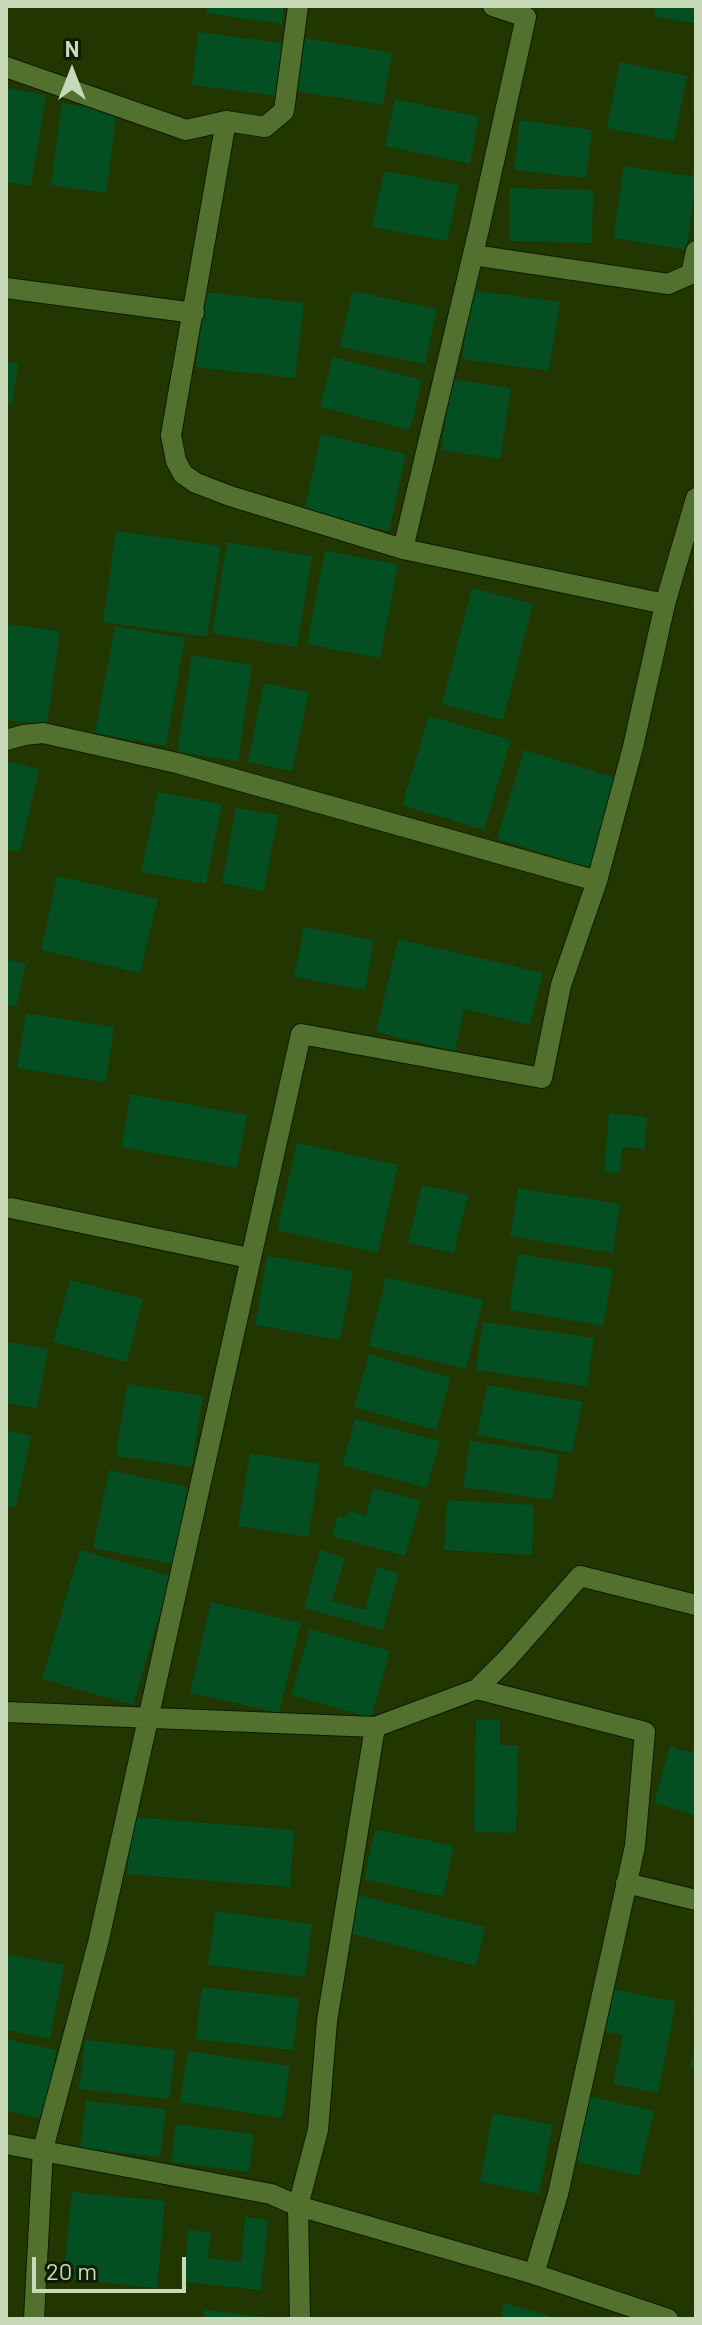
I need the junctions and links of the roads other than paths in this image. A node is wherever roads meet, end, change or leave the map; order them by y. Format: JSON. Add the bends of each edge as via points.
{"nodes":[{"id":1,"x":298,"y":6,"type":"edge"},
{"id":2,"x":493,"y":6,"type":"edge"},
{"id":3,"x":6,"y":67,"type":"edge"},
{"id":4,"x":226,"y":121,"type":"junction"},
{"id":5,"x":696,"y":251,"type":"edge"},
{"id":6,"x":473,"y":255,"type":"junction"},
{"id":7,"x":6,"y":288,"type":"edge"},
{"id":8,"x":194,"y":313,"type":"junction"},
{"id":9,"x":696,"y":498,"type":"edge"},
{"id":10,"x":403,"y":549,"type":"junction"},
{"id":11,"x":665,"y":604,"type":"junction"},
{"id":12,"x":6,"y":740,"type":"edge"},
{"id":13,"x":597,"y":881,"type":"junction"},
{"id":14,"x":11,"y":1208,"type":"dead end"},
{"id":15,"x":249,"y":1258,"type":"junction"},
{"id":16,"x":696,"y":1605,"type":"edge"},
{"id":17,"x":477,"y":1689,"type":"junction"},
{"id":18,"x":6,"y":1712,"type":"edge"},
{"id":19,"x":150,"y":1720,"type":"junction"},
{"id":20,"x":375,"y":1727,"type":"junction"},
{"id":21,"x":626,"y":1883,"type":"junction"},
{"id":22,"x":696,"y":1900,"type":"edge"},
{"id":23,"x":6,"y":2144,"type":"edge"},
{"id":24,"x":43,"y":2149,"type":"junction"},
{"id":25,"x":298,"y":2206,"type":"junction"},
{"id":26,"x":534,"y":2274,"type":"junction"},
{"id":27,"x":613,"y":2310,"type":"edge"},
{"id":28,"x":34,"y":2319,"type":"edge"},
{"id":29,"x":300,"y":2319,"type":"edge"},
{"id":30,"x":668,"y":2319,"type":"edge"}],
"edges":[{"from":1,"to":4,"type":"street","via":[[284,111],[265,127]]},
{"from":2,"to":6,"type":"street","via":[[526,17]]},
{"from":3,"to":4,"type":"street","via":[[186,130]]},
{"from":4,"to":8,"type":"street"},
{"from":5,"to":6,"type":"street","via":[[691,274],[668,284]]},
{"from":6,"to":10,"type":"street"},
{"from":7,"to":8,"type":"street"},
{"from":8,"to":10,"type":"street","via":[[171,435],[183,474],[230,496]]},
{"from":9,"to":11,"type":"street"},
{"from":10,"to":11,"type":"street"},
{"from":11,"to":13,"type":"street"},
{"from":12,"to":13,"type":"street","via":[[43,733],[177,763]]},
{"from":13,"to":15,"type":"street","via":[[561,985],[542,1078],[301,1034]]},
{"from":14,"to":15,"type":"street"},
{"from":15,"to":19,"type":"street"},
{"from":16,"to":17,"type":"street","via":[[580,1576]]},
{"from":17,"to":20,"type":"street"},
{"from":17,"to":21,"type":"street","via":[[645,1732],[635,1846]]},
{"from":18,"to":19,"type":"street"},
{"from":19,"to":20,"type":"street"},
{"from":19,"to":24,"type":"street"},
{"from":20,"to":25,"type":"street","via":[[327,2021],[318,2130]]},
{"from":21,"to":22,"type":"street"},
{"from":21,"to":26,"type":"street","via":[[558,2194]]},
{"from":23,"to":24,"type":"street"},
{"from":24,"to":25,"type":"street","via":[[271,2194]]},
{"from":24,"to":28,"type":"street"},
{"from":25,"to":26,"type":"street"},
{"from":25,"to":29,"type":"street"},
{"from":26,"to":27,"type":"street"},
{"from":27,"to":30,"type":"street"}]}
